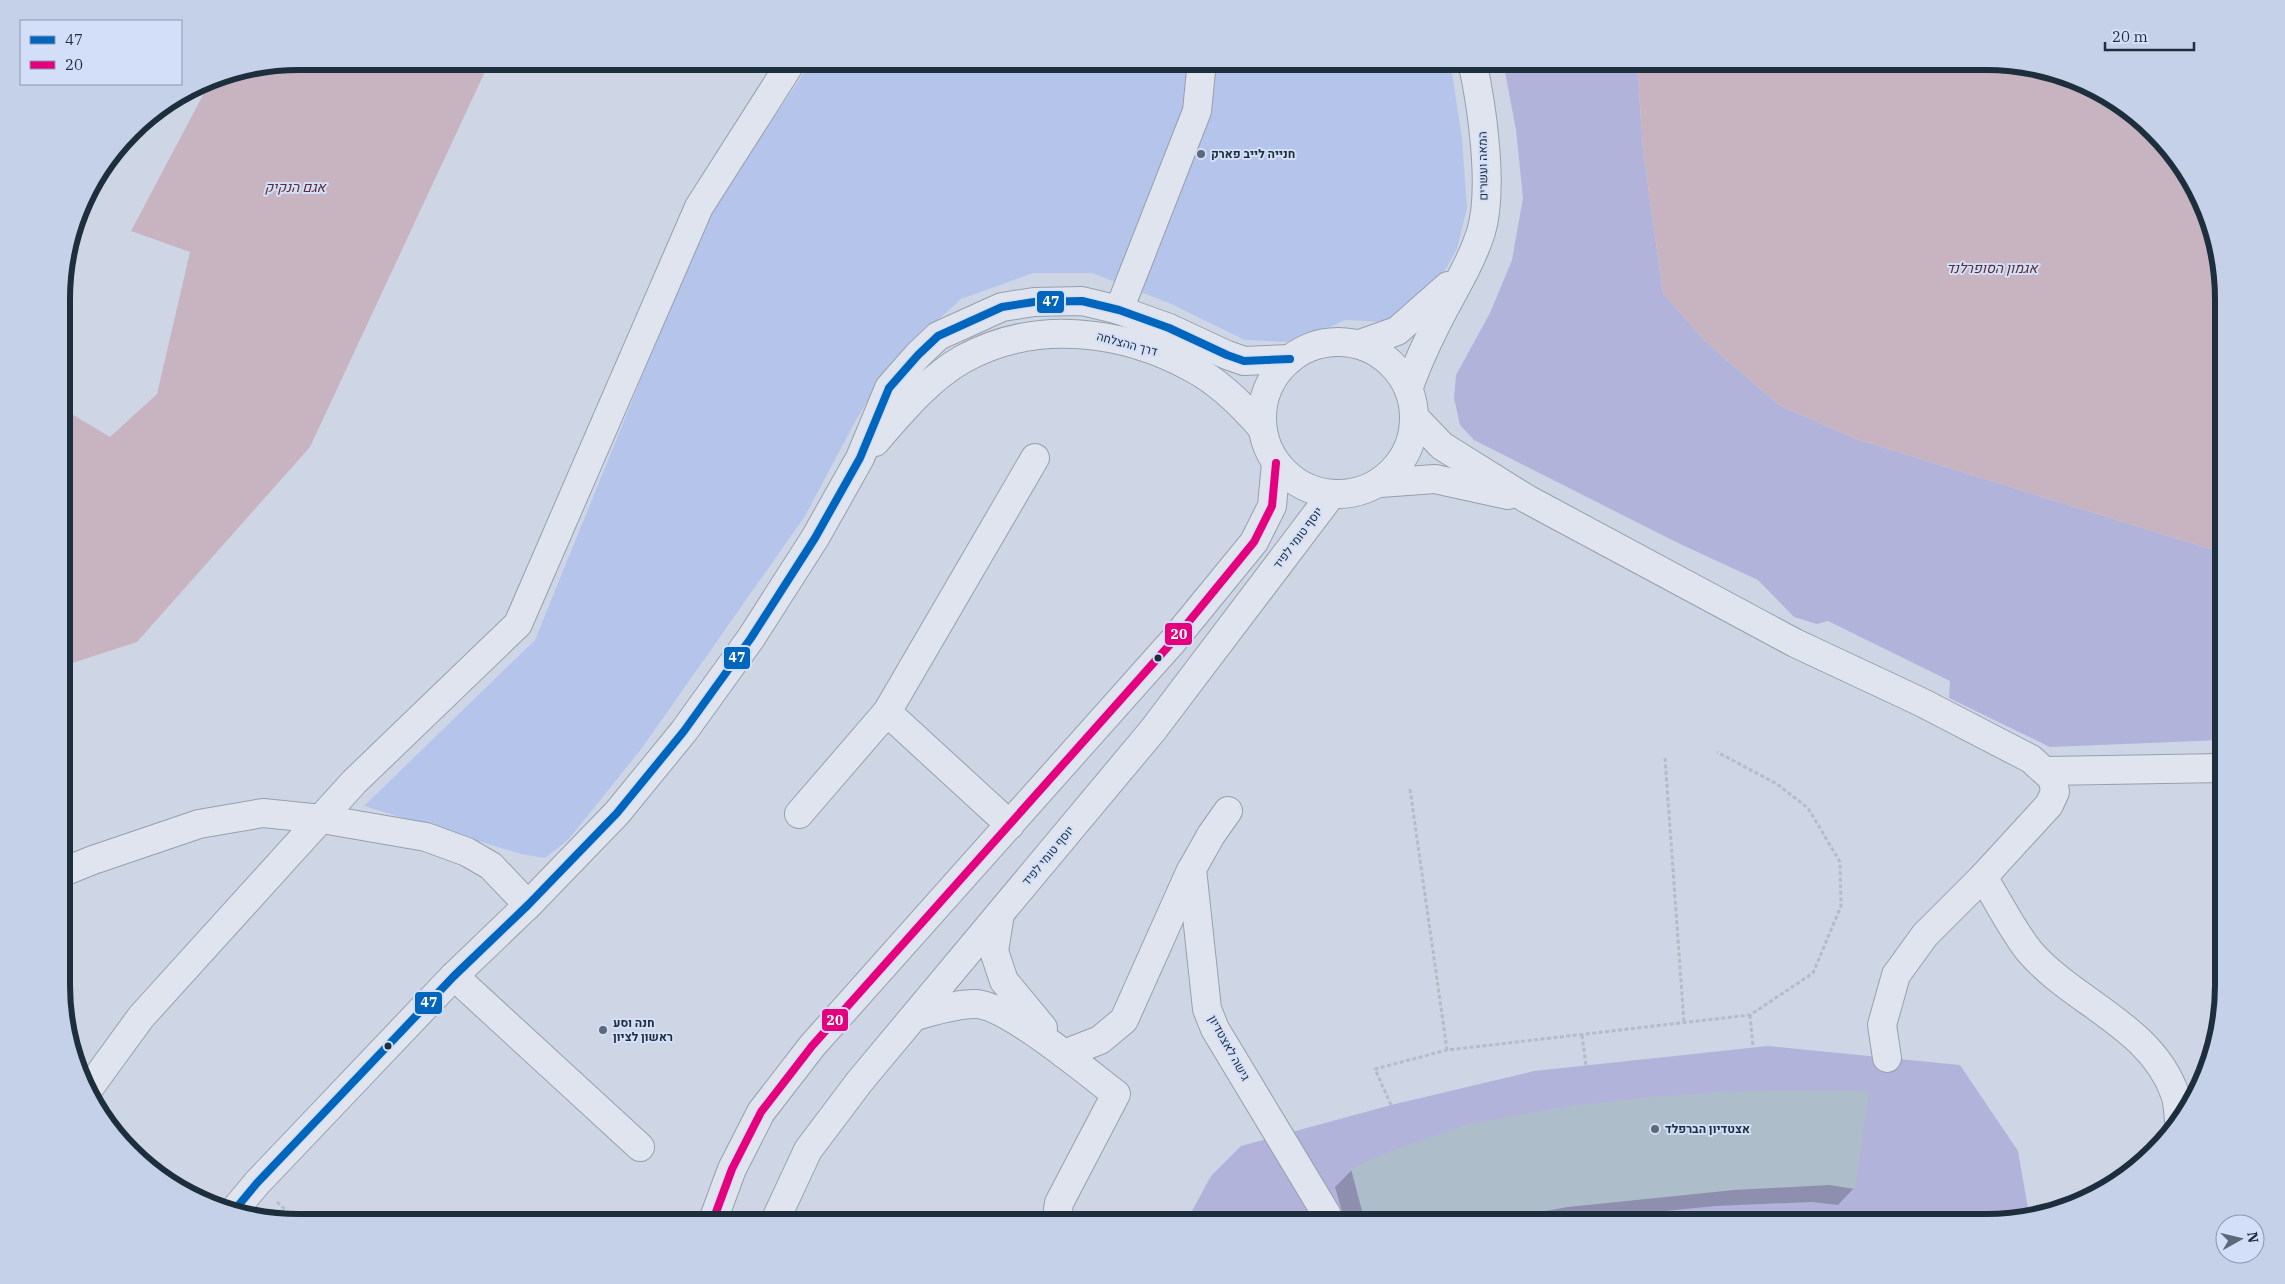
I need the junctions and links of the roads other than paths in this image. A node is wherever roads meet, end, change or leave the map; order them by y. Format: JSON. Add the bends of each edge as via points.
{"nodes":[{"id":1,"x":786,"y":70,"type":"edge"},
{"id":2,"x":1201,"y":70,"type":"edge"},
{"id":3,"x":1474,"y":70,"type":"edge"},
{"id":4,"x":1466,"y":269,"type":"junction"},
{"id":5,"x":1119,"y":310,"type":"junction"},
{"id":6,"x":1360,"y":344,"type":"junction"},
{"id":7,"x":1290,"y":359,"type":"junction"},
{"id":8,"x":1409,"y":387,"type":"junction"},
{"id":9,"x":1415,"y":418,"type":"junction"},
{"id":10,"x":1262,"y":428,"type":"junction"},
{"id":11,"x":860,"y":458,"type":"junction"},
{"id":12,"x":1035,"y":458,"type":"dead end"},
{"id":13,"x":1276,"y":463,"type":"junction"},
{"id":14,"x":1380,"y":483,"type":"junction"},
{"id":15,"x":1331,"y":495,"type":"junction"},
{"id":16,"x":1527,"y":499,"type":"junction"},
{"id":17,"x":886,"y":712,"type":"junction"},
{"id":18,"x":2215,"y":768,"type":"edge"},
{"id":19,"x":2046,"y":771,"type":"junction"},
{"id":20,"x":1228,"y":811,"type":"dead end"},
{"id":21,"x":800,"y":814,"type":"dead end"},
{"id":22,"x":322,"y":819,"type":"junction"},
{"id":23,"x":1010,"y":824,"type":"junction"},
{"id":24,"x":70,"y":869,"type":"edge"},
{"id":25,"x":1192,"y":869,"type":"junction"},
{"id":26,"x":1983,"y":878,"type":"junction"},
{"id":27,"x":528,"y":905,"type":"junction"},
{"id":28,"x":1000,"y":914,"type":"junction"},
{"id":29,"x":454,"y":976,"type":"junction"},
{"id":30,"x":915,"y":1016,"type":"junction"},
{"id":31,"x":1064,"y":1054,"type":"junction"},
{"id":32,"x":1887,"y":1058,"type":"dead end"},
{"id":33,"x":93,"y":1083,"type":"edge"},
{"id":34,"x":2177,"y":1110,"type":"edge"},
{"id":35,"x":640,"y":1147,"type":"dead end"},
{"id":36,"x":238,"y":1206,"type":"edge"},
{"id":37,"x":715,"y":1214,"type":"edge"},
{"id":38,"x":778,"y":1214,"type":"edge"},
{"id":39,"x":1057,"y":1214,"type":"edge"},
{"id":40,"x":1326,"y":1214,"type":"edge"}],
"edges":[{"from":1,"to":22,"type":"street","via":[[699,207],[518,624],[354,782]]},
{"from":2,"to":5,"type":"street","via":[[1197,111]]},
{"from":3,"to":4,"type":"street","name":"המאה ועשרים","via":[[1479,93],[1486,196],[1481,231]]},
{"from":4,"to":6,"type":"street","name":"המאה ועשרים","via":[[1397,330]]},
{"from":4,"to":8,"type":"street","name":"המאה ועשרים","via":[[1418,360]]},
{"from":5,"to":7,"type":"street","name":"דרך ההצלחה","via":[[1236,358]]},
{"from":5,"to":11,"type":"street","name":"דרך ההצלחה","via":[[1082,301],[1034,302],[1002,307],[938,336],[889,388]]},
{"from":6,"to":7,"type":"street","via":[[1335,341],[1311,346]]},
{"from":6,"to":8,"type":"street","via":[[1380,353],[1397,368]]},
{"from":7,"to":10,"type":"street","via":[[1276,373],[1267,390]]},
{"from":8,"to":9,"type":"street"},
{"from":9,"to":14,"type":"street","via":[[1411,444],[1399,466]]},
{"from":9,"to":16,"type":"street","via":[[1442,446]]},
{"from":10,"to":11,"type":"street","name":"דרך ההצלחה","via":[[1241,403],[1195,369],[1155,351],[1079,333],[1034,335],[990,346],[962,360],[911,401]]},
{"from":10,"to":13,"type":"street"},
{"from":11,"to":27,"type":"street","name":"דרך ההצלחה","via":[[815,538],[751,638],[684,731],[617,813]]},
{"from":12,"to":17,"type":"street"},
{"from":13,"to":15,"type":"street","via":[[1300,485]]},
{"from":13,"to":23,"type":"street","via":[[1272,506],[1254,542],[1172,641]]},
{"from":14,"to":15,"type":"street","via":[[1356,493]]},
{"from":14,"to":16,"type":"street","via":[[1435,479]]},
{"from":15,"to":28,"type":"street","name":"יוסף טומי לפיד","via":[[1153,730]]},
{"from":16,"to":19,"type":"street","via":[[1795,643],[1921,702],[2031,759]]},
{"from":17,"to":21,"type":"street"},
{"from":17,"to":23,"type":"street"},
{"from":18,"to":19,"type":"street"},
{"from":19,"to":26,"type":"street","via":[[2053,779],[2055,792],[2049,805]]},
{"from":20,"to":25,"type":"street"},
{"from":22,"to":24,"type":"street","via":[[263,813],[199,824]]},
{"from":22,"to":27,"type":"street","via":[[426,837],[467,852],[491,866]]},
{"from":22,"to":33,"type":"street","via":[[141,1017]]},
{"from":23,"to":37,"type":"street","via":[[812,1046],[761,1112],[732,1169]]},
{"from":25,"to":31,"type":"street","via":[[1124,1020],[1100,1040]]},
{"from":25,"to":40,"type":"street","name":"גישה לאצטדיון","via":[[1207,1010],[1215,1029]]},
{"from":26,"to":32,"type":"street","via":[[1925,935],[1896,975],[1882,1025]]},
{"from":26,"to":34,"type":"street","via":[[2029,951],[2056,977],[2102,1009],[2143,1044],[2160,1065],[2175,1095]]},
{"from":27,"to":29,"type":"street","name":"דרך ההצלחה"},
{"from":28,"to":30,"type":"street","name":"יוסף טומי לפיד"},
{"from":28,"to":31,"type":"street","via":[[994,951],[1004,981]]},
{"from":29,"to":35,"type":"street"},
{"from":29,"to":36,"type":"street","name":"דרך ההצלחה"},
{"from":30,"to":31,"type":"street","via":[[958,1005],[977,1004],[1008,1015]]},
{"from":30,"to":38,"type":"street","name":"יוסף טומי לפיד","via":[[808,1150]]},
{"from":31,"to":39,"type":"street","via":[[1116,1094],[1059,1203]]}]}
